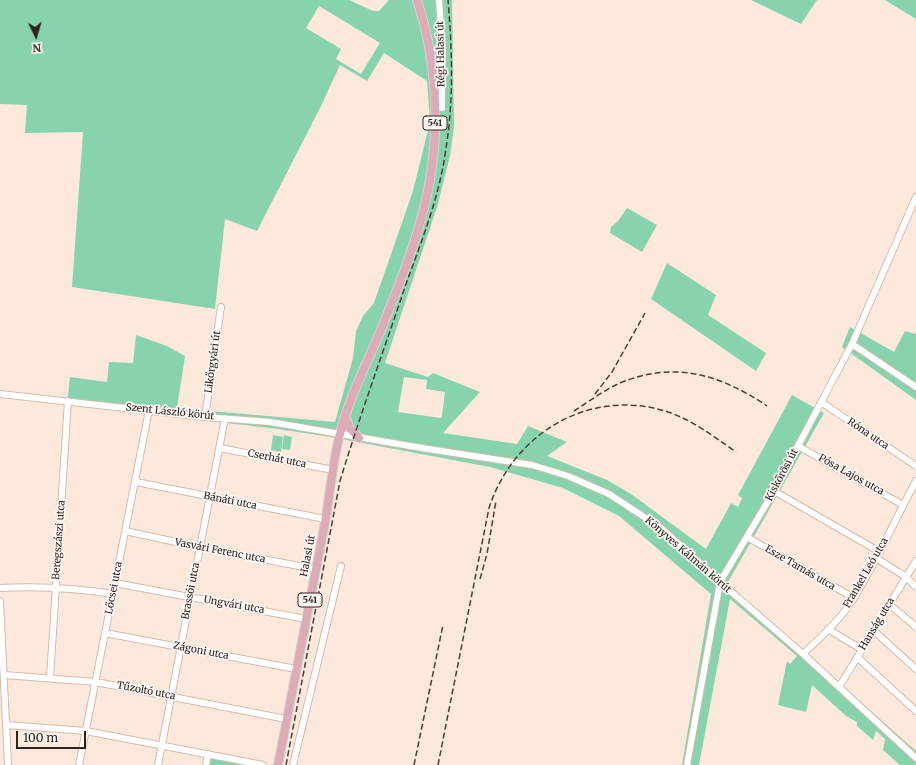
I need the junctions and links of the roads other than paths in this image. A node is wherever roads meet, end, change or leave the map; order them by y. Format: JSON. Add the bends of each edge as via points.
{"nodes":[{"id":1,"x":417,"y":0,"type":"edge"},
{"id":2,"x":439,"y":0,"type":"edge"},
{"id":3,"x":442,"y":108,"type":"dead end"},
{"id":4,"x":916,"y":197,"type":"edge"},
{"id":5,"x":221,"y":307,"type":"dead end"},
{"id":6,"x":852,"y":344,"type":"junction"},
{"id":7,"x":916,"y":387,"type":"edge"},
{"id":8,"x":0,"y":394,"type":"edge"},
{"id":9,"x":68,"y":401,"type":"junction"},
{"id":10,"x":821,"y":402,"type":"junction"},
{"id":11,"x":149,"y":410,"type":"junction"},
{"id":12,"x":345,"y":416,"type":"junction"},
{"id":13,"x":205,"y":417,"type":"junction"},
{"id":14,"x":225,"y":418,"type":"junction"},
{"id":15,"x":340,"y":434,"type":"junction"},
{"id":16,"x":359,"y":438,"type":"junction"},
{"id":17,"x":798,"y":446,"type":"junction"},
{"id":18,"x":220,"y":448,"type":"junction"},
{"id":19,"x":916,"y":466,"type":"edge"},
{"id":20,"x":333,"y":470,"type":"junction"},
{"id":21,"x":916,"y":481,"type":"edge"},
{"id":22,"x":136,"y":482,"type":"junction"},
{"id":23,"x":774,"y":491,"type":"junction"},
{"id":24,"x":209,"y":496,"type":"junction"},
{"id":25,"x":903,"y":505,"type":"junction"},
{"id":26,"x":325,"y":519,"type":"junction"},
{"id":27,"x":125,"y":531,"type":"junction"},
{"id":28,"x":747,"y":537,"type":"junction"},
{"id":29,"x":199,"y":547,"type":"junction"},
{"id":30,"x":880,"y":552,"type":"junction"},
{"id":31,"x":876,"y":558,"type":"junction"},
{"id":32,"x":916,"y":560,"type":"edge"},
{"id":33,"x":341,"y":566,"type":"dead end"},
{"id":34,"x":316,"y":569,"type":"junction"},
{"id":35,"x":906,"y":577,"type":"junction"},
{"id":36,"x":115,"y":582,"type":"junction"},
{"id":37,"x":720,"y":582,"type":"junction"},
{"id":38,"x":916,"y":587,"type":"edge"},
{"id":39,"x":0,"y":588,"type":"edge"},
{"id":40,"x":56,"y":588,"type":"junction"},
{"id":41,"x":113,"y":594,"type":"junction"},
{"id":42,"x":190,"y":597,"type":"junction"},
{"id":43,"x":854,"y":598,"type":"junction"},
{"id":44,"x":0,"y":601,"type":"edge"},
{"id":45,"x":889,"y":604,"type":"junction"},
{"id":46,"x":306,"y":619,"type":"junction"},
{"id":47,"x":916,"y":627,"type":"edge"},
{"id":48,"x":828,"y":630,"type":"junction"},
{"id":49,"x":873,"y":630,"type":"junction"},
{"id":50,"x":105,"y":633,"type":"junction"},
{"id":51,"x":180,"y":646,"type":"junction"},
{"id":52,"x":862,"y":649,"type":"junction"},
{"id":53,"x":803,"y":654,"type":"junction"},
{"id":54,"x":857,"y":657,"type":"junction"},
{"id":55,"x":296,"y":669,"type":"junction"},
{"id":56,"x":916,"y":669,"type":"edge"},
{"id":57,"x":4,"y":675,"type":"junction"},
{"id":58,"x":50,"y":678,"type":"junction"},
{"id":59,"x":96,"y":682,"type":"junction"},
{"id":60,"x":839,"y":687,"type":"junction"},
{"id":61,"x":2,"y":696,"type":"edge"},
{"id":62,"x":171,"y":696,"type":"junction"},
{"id":63,"x":916,"y":710,"type":"edge"},
{"id":64,"x":286,"y":719,"type":"junction"},
{"id":65,"x":6,"y":725,"type":"junction"},
{"id":66,"x":86,"y":731,"type":"junction"},
{"id":67,"x":162,"y":745,"type":"junction"},
{"id":68,"x":208,"y":754,"type":"junction"},
{"id":69,"x":916,"y":758,"type":"edge"},
{"id":70,"x":8,"y":765,"type":"edge"},
{"id":71,"x":79,"y":765,"type":"edge"},
{"id":72,"x":158,"y":765,"type":"edge"},
{"id":73,"x":206,"y":765,"type":"edge"},
{"id":74,"x":264,"y":765,"type":"edge"},
{"id":75,"x":278,"y":765,"type":"edge"},
{"id":76,"x":293,"y":765,"type":"edge"},
{"id":77,"x":687,"y":765,"type":"edge"}],
"edges":[{"from":1,"to":12,"type":"main road","name":"Halasi út","number":"541","via":[[428,43],[434,82],[434,134],[430,180],[413,244],[386,318]]},
{"from":2,"to":3,"type":"street","name":"Régi Halasi út"},
{"from":4,"to":6,"type":"street","name":"Kiskőrösi út"},
{"from":5,"to":13,"type":"street","name":"Likőrgyári út"},
{"from":6,"to":7,"type":"street"},
{"from":6,"to":10,"type":"street","name":"Kiskőrösi út"},
{"from":8,"to":9,"type":"street","name":"Szent László körút"},
{"from":9,"to":11,"type":"street","name":"Szent László körút"},
{"from":9,"to":40,"type":"street","name":"Beregszászi utca"},
{"from":10,"to":17,"type":"street","name":"Kiskőrösi út"},
{"from":10,"to":19,"type":"street","name":"Róna utca"},
{"from":11,"to":13,"type":"street","name":"Szent László körút"},
{"from":11,"to":22,"type":"street","name":"Lőcsei utca"},
{"from":12,"to":15,"type":"main road","name":"Halasi út","number":"541"},
{"from":12,"to":16,"type":"main road","via":[[349,427]]},
{"from":13,"to":14,"type":"street","name":"Szent László körút"},
{"from":14,"to":15,"type":"street","name":"Szent László körút","via":[[270,422]]},
{"from":14,"to":18,"type":"street","name":"Brassói utca"},
{"from":15,"to":16,"type":"street","name":"Könyves Kálmán körút"},
{"from":15,"to":20,"type":"main road","name":"Halasi út","number":"541"},
{"from":16,"to":37,"type":"street","name":"Könyves Kálmán körút","via":[[532,465],[568,476],[609,494],[661,528]]},
{"from":17,"to":23,"type":"street","name":"Kiskőrösi út"},
{"from":17,"to":25,"type":"street","name":"Pósa Lajos utca"},
{"from":18,"to":20,"type":"street","name":"Cserhát utca"},
{"from":18,"to":24,"type":"street","name":"Brassói utca"},
{"from":20,"to":26,"type":"main road","name":"Halasi út","number":"541"},
{"from":21,"to":25,"type":"street","name":"Frankel Leó utca"},
{"from":22,"to":24,"type":"street","name":"Bánáti utca"},
{"from":22,"to":27,"type":"street","name":"Lőcsei utca"},
{"from":23,"to":28,"type":"street","name":"Kiskőrösi út"},
{"from":23,"to":30,"type":"street"},
{"from":24,"to":26,"type":"street","name":"Bánáti utca"},
{"from":24,"to":29,"type":"street","name":"Brassói utca"},
{"from":25,"to":30,"type":"street","name":"Frankel Leó utca"},
{"from":26,"to":34,"type":"main road","name":"Halasi út","number":"541"},
{"from":27,"to":29,"type":"street","name":"Vasvári Ferenc utca"},
{"from":27,"to":36,"type":"street","name":"Lőcsei utca"},
{"from":28,"to":37,"type":"street","name":"Kiskőrösi út"},
{"from":28,"to":43,"type":"street","name":"Esze Tamás utca"},
{"from":29,"to":34,"type":"street","name":"Vasvári Ferenc utca"},
{"from":29,"to":42,"type":"street","name":"Brassói utca"},
{"from":30,"to":31,"type":"street","name":"Frankel Leó utca"},
{"from":31,"to":35,"type":"street"},
{"from":31,"to":43,"type":"street","name":"Frankel Leó utca"},
{"from":32,"to":35,"type":"street","name":"Hanság utca"},
{"from":33,"to":76,"type":"street"},
{"from":34,"to":46,"type":"main road","name":"Halasi út","number":"541"},
{"from":35,"to":38,"type":"street"},
{"from":35,"to":45,"type":"street","name":"Hanság utca"},
{"from":36,"to":41,"type":"street","name":"Lőcsei utca"},
{"from":36,"to":42,"type":"street","name":"Ungvári utca"},
{"from":37,"to":53,"type":"street","name":"Könyves Kálmán körút"},
{"from":37,"to":77,"type":"street","name":"Kiskőrösi út"},
{"from":39,"to":40,"type":"street"},
{"from":40,"to":41,"type":"street"},
{"from":40,"to":58,"type":"street","name":"Beregszászi utca"},
{"from":41,"to":50,"type":"street","name":"Lőcsei utca"},
{"from":42,"to":46,"type":"street","name":"Ungvári utca"},
{"from":42,"to":51,"type":"street","name":"Brassói utca"},
{"from":43,"to":48,"type":"street","name":"Frankel Leó utca"},
{"from":44,"to":57,"type":"street"},
{"from":45,"to":47,"type":"street"},
{"from":45,"to":49,"type":"street","name":"Hanság utca"},
{"from":46,"to":55,"type":"main road","name":"Halasi út","number":"541"},
{"from":48,"to":52,"type":"street"},
{"from":48,"to":53,"type":"street","name":"Frankel Leó utca"},
{"from":49,"to":52,"type":"street","name":"Hanság utca"},
{"from":49,"to":56,"type":"street"},
{"from":50,"to":51,"type":"street","name":"Zágoni utca"},
{"from":50,"to":59,"type":"street","name":"Lőcsei utca"},
{"from":51,"to":55,"type":"street","name":"Zágoni utca"},
{"from":51,"to":62,"type":"street","name":"Brassói utca"},
{"from":52,"to":54,"type":"street","name":"Hanság utca"},
{"from":53,"to":60,"type":"street","name":"Könyves Kálmán körút"},
{"from":54,"to":60,"type":"street","name":"Hanság utca"},
{"from":54,"to":63,"type":"street"},
{"from":55,"to":64,"type":"main road","name":"Halasi út","number":"541"},
{"from":57,"to":58,"type":"street","name":"Tűzoltó utca"},
{"from":57,"to":61,"type":"street"},
{"from":58,"to":59,"type":"street","name":"Tűzoltó utca"},
{"from":59,"to":62,"type":"street","name":"Tűzoltó utca"},
{"from":59,"to":66,"type":"street","name":"Lőcsei utca"},
{"from":60,"to":69,"type":"street","name":"Könyves Kálmán körút"},
{"from":61,"to":65,"type":"street"},
{"from":62,"to":64,"type":"street","name":"Tűzoltó utca"},
{"from":62,"to":67,"type":"street","name":"Brassói utca"},
{"from":64,"to":75,"type":"main road","name":"Halasi út","number":"541"},
{"from":65,"to":66,"type":"street"},
{"from":65,"to":70,"type":"street"},
{"from":66,"to":67,"type":"street"},
{"from":66,"to":71,"type":"street","name":"Lőcsei utca"},
{"from":67,"to":68,"type":"street"},
{"from":67,"to":72,"type":"street","name":"Brassói utca"},
{"from":68,"to":73,"type":"street"},
{"from":68,"to":74,"type":"street"}]}
